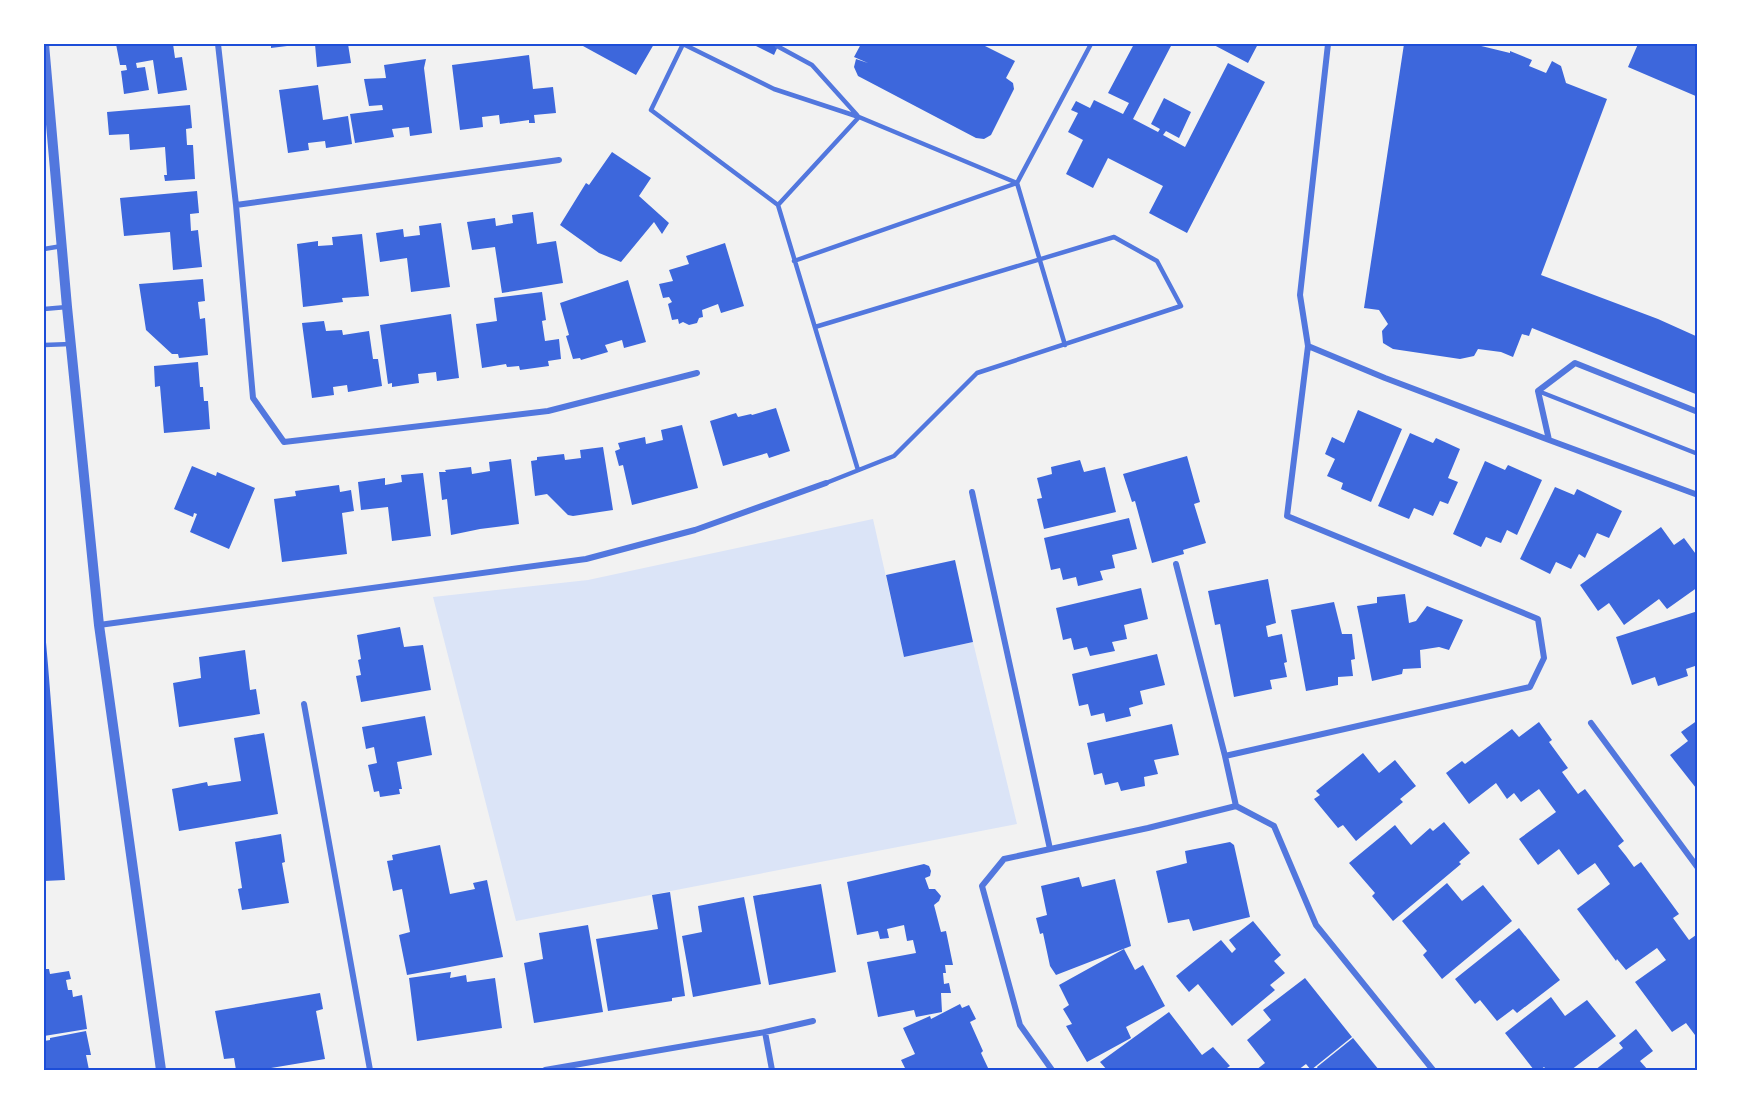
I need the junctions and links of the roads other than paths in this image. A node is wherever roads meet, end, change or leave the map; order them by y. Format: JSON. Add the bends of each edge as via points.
{"nodes":[{"id":1,"x":44,"y":44,"type":"edge"},
{"id":2,"x":218,"y":44,"type":"edge"},
{"id":3,"x":683,"y":44,"type":"edge"},
{"id":4,"x":1091,"y":44,"type":"edge"},
{"id":5,"x":1328,"y":44,"type":"edge"},
{"id":6,"x":777,"y":46,"type":"dead end"},
{"id":7,"x":858,"y":117,"type":"junction"},
{"id":8,"x":559,"y":160,"type":"dead end"},
{"id":9,"x":1017,"y":183,"type":"junction"},
{"id":10,"x":236,"y":205,"type":"junction"},
{"id":11,"x":778,"y":205,"type":"junction"},
{"id":12,"x":63,"y":246,"type":"junction"},
{"id":13,"x":44,"y":249,"type":"edge"},
{"id":14,"x":1040,"y":260,"type":"junction"},
{"id":15,"x":794,"y":261,"type":"junction"},
{"id":16,"x":67,"y":307,"type":"junction"},
{"id":17,"x":44,"y":309,"type":"edge"},
{"id":18,"x":814,"y":327,"type":"junction"},
{"id":19,"x":72,"y":344,"type":"junction"},
{"id":20,"x":44,"y":345,"type":"edge"},
{"id":21,"x":1065,"y":345,"type":"junction"},
{"id":22,"x":1308,"y":346,"type":"junction"},
{"id":23,"x":697,"y":373,"type":"dead end"},
{"id":24,"x":1538,"y":391,"type":"junction"},
{"id":25,"x":1698,"y":411,"type":"edge"},
{"id":26,"x":1549,"y":440,"type":"junction"},
{"id":27,"x":1698,"y":454,"type":"edge"},
{"id":28,"x":858,"y":470,"type":"junction"},
{"id":29,"x":826,"y":483,"type":"joint"},
{"id":30,"x":972,"y":492,"type":"dead end"},
{"id":31,"x":1698,"y":495,"type":"edge"},
{"id":32,"x":1176,"y":564,"type":"dead end"},
{"id":33,"x":99,"y":625,"type":"junction"},
{"id":34,"x":304,"y":704,"type":"dead end"},
{"id":35,"x":1591,"y":723,"type":"dead end"},
{"id":36,"x":1226,"y":756,"type":"junction"},
{"id":37,"x":1236,"y":806,"type":"junction"},
{"id":38,"x":1050,"y":849,"type":"junction"},
{"id":39,"x":1698,"y":868,"type":"edge"},
{"id":40,"x":813,"y":1021,"type":"dead end"},
{"id":41,"x":765,"y":1032,"type":"junction"},
{"id":42,"x":161,"y":1071,"type":"edge"},
{"id":43,"x":370,"y":1071,"type":"edge"},
{"id":44,"x":545,"y":1071,"type":"edge"},
{"id":45,"x":772,"y":1071,"type":"edge"},
{"id":46,"x":1052,"y":1071,"type":"edge"},
{"id":47,"x":1433,"y":1071,"type":"edge"}],
"edges":[{"from":1,"to":12,"type":"street"},
{"from":2,"to":10,"type":"street"},
{"from":3,"to":7,"type":"lane","via":[[774,89]]},
{"from":3,"to":11,"type":"lane","via":[[651,110]]},
{"from":4,"to":9,"type":"lane"},
{"from":5,"to":22,"type":"street","via":[[1300,295]]},
{"from":6,"to":7,"type":"lane","via":[[812,65]]},
{"from":7,"to":9,"type":"lane"},
{"from":7,"to":11,"type":"lane"},
{"from":8,"to":10,"type":"street"},
{"from":9,"to":14,"type":"lane"},
{"from":9,"to":15,"type":"lane"},
{"from":10,"to":23,"type":"street","via":[[254,398],[284,442],[548,411]]},
{"from":11,"to":15,"type":"lane"},
{"from":12,"to":13,"type":"lane"},
{"from":12,"to":16,"type":"street"},
{"from":14,"to":18,"type":"lane"},
{"from":14,"to":21,"type":"lane"},
{"from":14,"to":21,"type":"lane","via":[[1114,237],[1157,261],[1181,306]]},
{"from":15,"to":18,"type":"lane"},
{"from":16,"to":17,"type":"lane"},
{"from":16,"to":19,"type":"street"},
{"from":18,"to":28,"type":"lane"},
{"from":19,"to":20,"type":"lane"},
{"from":19,"to":33,"type":"street"},
{"from":21,"to":28,"type":"lane","via":[[977,373],[894,456]]},
{"from":22,"to":26,"type":"street"},
{"from":22,"to":36,"type":"street","via":[[1287,516],[1538,619],[1544,658],[1530,687]]},
{"from":24,"to":25,"type":"street","via":[[1575,363]]},
{"from":24,"to":26,"type":"street"},
{"from":24,"to":27,"type":"lane"},
{"from":26,"to":31,"type":"street"},
{"from":28,"to":29,"type":"lane"},
{"from":29,"to":33,"type":"street","via":[[694,530],[586,559]]},
{"from":30,"to":38,"type":"street"},
{"from":32,"to":36,"type":"street"},
{"from":33,"to":42,"type":"street"},
{"from":34,"to":43,"type":"street"},
{"from":35,"to":39,"type":"street"},
{"from":36,"to":37,"type":"street"},
{"from":37,"to":38,"type":"street"},
{"from":37,"to":47,"type":"street","via":[[1274,826],[1316,925]]},
{"from":38,"to":46,"type":"street","via":[[1004,860],[982,886],[1020,1025]]},
{"from":40,"to":41,"type":"street"},
{"from":41,"to":44,"type":"street"},
{"from":41,"to":45,"type":"street"}]}
